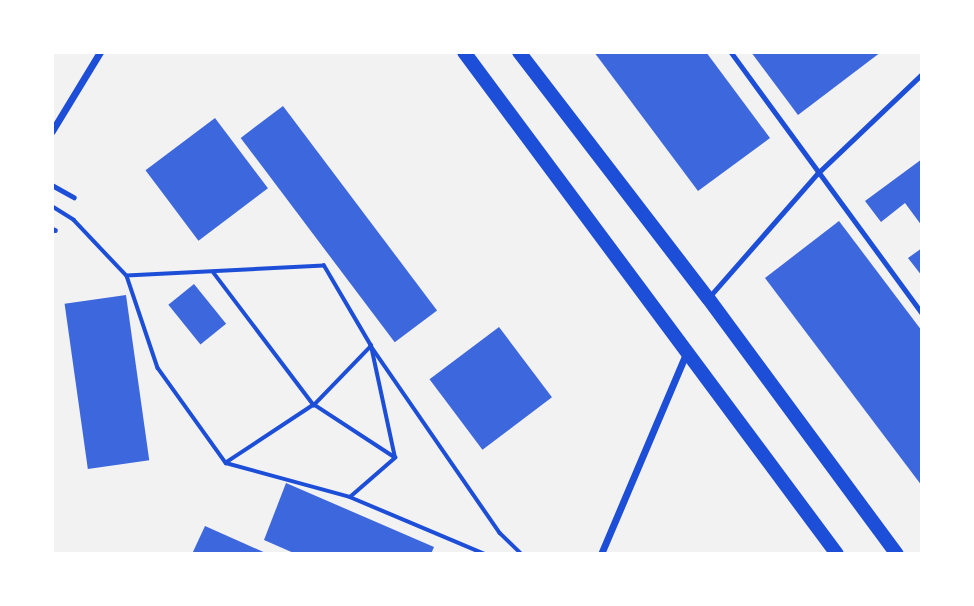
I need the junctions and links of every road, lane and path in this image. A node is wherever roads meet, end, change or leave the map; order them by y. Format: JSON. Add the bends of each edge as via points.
{"nodes":[{"id":1,"x":100,"y":52,"type":"edge"},
{"id":2,"x":464,"y":52,"type":"edge"},
{"id":3,"x":519,"y":52,"type":"edge"},
{"id":4,"x":731,"y":52,"type":"edge"},
{"id":5,"x":922,"y":74,"type":"edge"},
{"id":6,"x":52,"y":131,"type":"edge"},
{"id":7,"x":817,"y":174,"type":"junction"},
{"id":8,"x":52,"y":185,"type":"edge"},
{"id":9,"x":74,"y":197,"type":"dead end"},
{"id":10,"x":52,"y":206,"type":"edge"},
{"id":11,"x":214,"y":273,"type":"junction"},
{"id":12,"x":127,"y":276,"type":"junction"},
{"id":13,"x":708,"y":298,"type":"junction"},
{"id":14,"x":922,"y":313,"type":"edge"},
{"id":15,"x":371,"y":346,"type":"junction"},
{"id":16,"x":688,"y":349,"type":"junction"},
{"id":17,"x":314,"y":405,"type":"junction"},
{"id":18,"x":395,"y":458,"type":"junction"},
{"id":19,"x":226,"y":463,"type":"junction"},
{"id":20,"x":350,"y":497,"type":"junction"},
{"id":21,"x":485,"y":554,"type":"edge"},
{"id":22,"x":522,"y":554,"type":"edge"},
{"id":23,"x":601,"y":554,"type":"edge"},
{"id":24,"x":837,"y":554,"type":"edge"},
{"id":25,"x":897,"y":554,"type":"edge"}],
"edges":[{"from":1,"to":6,"type":"street"},
{"from":2,"to":16,"type":"main road"},
{"from":3,"to":13,"type":"main road"},
{"from":4,"to":7,"type":"lane"},
{"from":5,"to":7,"type":"lane"},
{"from":7,"to":13,"type":"lane"},
{"from":7,"to":14,"type":"lane"},
{"from":8,"to":9,"type":"lane"},
{"from":10,"to":12,"type":"path","via":[[74,220]]},
{"from":11,"to":12,"type":"path"},
{"from":11,"to":15,"type":"path","via":[[324,266]]},
{"from":11,"to":17,"type":"path"},
{"from":12,"to":19,"type":"path","via":[[158,368]]},
{"from":13,"to":25,"type":"main road"},
{"from":15,"to":17,"type":"path"},
{"from":15,"to":18,"type":"path"},
{"from":15,"to":22,"type":"path","via":[[500,533]]},
{"from":16,"to":23,"type":"street"},
{"from":16,"to":24,"type":"main road"},
{"from":17,"to":18,"type":"path"},
{"from":17,"to":19,"type":"path"},
{"from":18,"to":20,"type":"path"},
{"from":19,"to":20,"type":"path"},
{"from":20,"to":21,"type":"path"}]}
